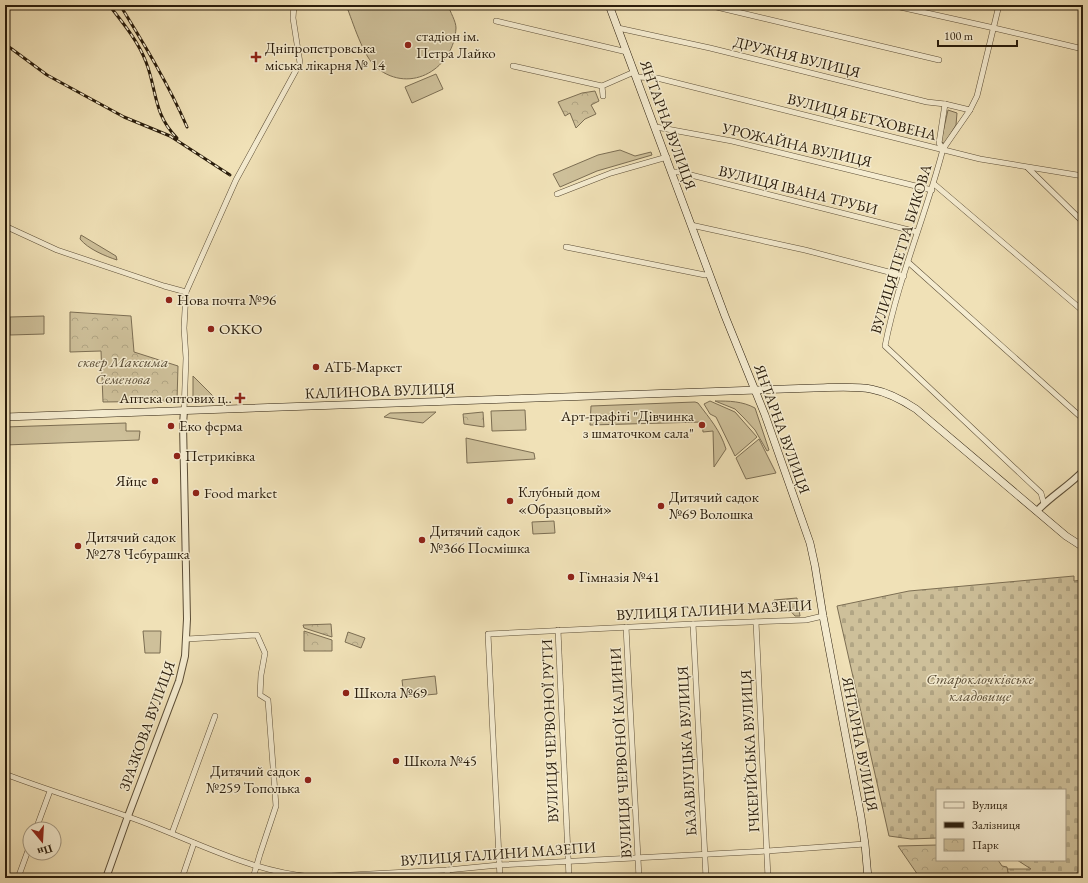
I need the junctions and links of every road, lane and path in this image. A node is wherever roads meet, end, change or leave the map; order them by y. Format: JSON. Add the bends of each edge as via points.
{"nodes":[{"id":1,"x":294,"y":5,"type":"edge"},
{"id":2,"x":608,"y":5,"type":"edge"},
{"id":3,"x":708,"y":5,"type":"edge"},
{"id":4,"x":891,"y":5,"type":"edge"},
{"id":5,"x":999,"y":5,"type":"edge"},
{"id":6,"x":496,"y":21,"type":"dead end"},
{"id":7,"x":618,"y":28,"type":"junction"},
{"id":8,"x":994,"y":28,"type":"junction"},
{"id":9,"x":1083,"y":49,"type":"edge"},
{"id":10,"x":627,"y":52,"type":"junction"},
{"id":11,"x":939,"y":60,"type":"dead end"},
{"id":12,"x":513,"y":66,"type":"dead end"},
{"id":13,"x":636,"y":74,"type":"junction"},
{"id":14,"x":602,"y":86,"type":"junction"},
{"id":15,"x":603,"y":96,"type":"dead end"},
{"id":16,"x":945,"y":104,"type":"junction"},
{"id":17,"x":970,"y":110,"type":"junction"},
{"id":18,"x":656,"y":127,"type":"junction"},
{"id":19,"x":943,"y":149,"type":"junction"},
{"id":20,"x":667,"y":157,"type":"junction"},
{"id":21,"x":1028,"y":167,"type":"junction"},
{"id":22,"x":672,"y":172,"type":"junction"},
{"id":23,"x":1083,"y":176,"type":"edge"},
{"id":24,"x":934,"y":184,"type":"junction"},
{"id":25,"x":932,"y":190,"type":"junction"},
{"id":26,"x":557,"y":194,"type":"dead end"},
{"id":27,"x":1083,"y":222,"type":"edge"},
{"id":28,"x":692,"y":225,"type":"junction"},
{"id":29,"x":5,"y":226,"type":"edge"},
{"id":30,"x":917,"y":232,"type":"junction"},
{"id":31,"x":566,"y":247,"type":"dead end"},
{"id":32,"x":908,"y":262,"type":"junction"},
{"id":33,"x":709,"y":274,"type":"junction"},
{"id":34,"x":904,"y":276,"type":"junction"},
{"id":35,"x":186,"y":292,"type":"junction"},
{"id":36,"x":1083,"y":311,"type":"edge"},
{"id":37,"x":755,"y":390,"type":"junction"},
{"id":38,"x":184,"y":411,"type":"junction"},
{"id":39,"x":5,"y":417,"type":"edge"},
{"id":40,"x":1083,"y":420,"type":"edge"},
{"id":41,"x":1083,"y":471,"type":"edge"},
{"id":42,"x":1044,"y":504,"type":"junction"},
{"id":43,"x":1037,"y":511,"type":"junction"},
{"id":44,"x":1083,"y":547,"type":"edge"},
{"id":45,"x":822,"y":616,"type":"junction"},
{"id":46,"x":756,"y":622,"type":"junction"},
{"id":47,"x":693,"y":624,"type":"junction"},
{"id":48,"x":626,"y":627,"type":"junction"},
{"id":49,"x":558,"y":630,"type":"junction"},
{"id":50,"x":187,"y":640,"type":"junction"},
{"id":51,"x":215,"y":716,"type":"dead end"},
{"id":52,"x":5,"y":774,"type":"edge"},
{"id":53,"x":50,"y":791,"type":"junction"},
{"id":54,"x":128,"y":816,"type":"junction"},
{"id":55,"x":39,"y":821,"type":"edge"},
{"id":56,"x":172,"y":834,"type":"junction"},
{"id":57,"x":194,"y":843,"type":"junction"},
{"id":58,"x":865,"y":844,"type":"junction"},
{"id":59,"x":767,"y":851,"type":"junction"},
{"id":60,"x":705,"y":854,"type":"junction"},
{"id":61,"x":638,"y":858,"type":"junction"},
{"id":62,"x":24,"y":861,"type":"edge"},
{"id":63,"x":568,"y":862,"type":"junction"},
{"id":64,"x":499,"y":865,"type":"junction"},
{"id":65,"x":256,"y":867,"type":"junction"},
{"id":66,"x":447,"y":870,"type":"junction"},
{"id":67,"x":352,"y":876,"type":"edge"},
{"id":68,"x":18,"y":878,"type":"edge"},
{"id":69,"x":106,"y":878,"type":"edge"},
{"id":70,"x":182,"y":878,"type":"edge"},
{"id":71,"x":253,"y":878,"type":"edge"},
{"id":72,"x":448,"y":878,"type":"edge"},
{"id":73,"x":500,"y":878,"type":"edge"},
{"id":74,"x":569,"y":878,"type":"edge"},
{"id":75,"x":639,"y":878,"type":"edge"},
{"id":76,"x":706,"y":878,"type":"edge"},
{"id":77,"x":768,"y":878,"type":"edge"},
{"id":78,"x":868,"y":878,"type":"edge"}],
"edges":[{"from":1,"to":35,"type":"street","via":[[293,18],[300,63],[236,180]]},
{"from":2,"to":7,"type":"main road","name":"ЯНТАРНА ВУЛИЦЯ"},
{"from":3,"to":11,"type":"street"},
{"from":4,"to":8,"type":"street"},
{"from":5,"to":8,"type":"street"},
{"from":6,"to":10,"type":"street"},
{"from":7,"to":10,"type":"main road","name":"ЯНТАРНА ВУЛИЦЯ"},
{"from":7,"to":16,"type":"street","name":"ДРУЖНЯ ВУЛИЦЯ","via":[[927,102]]},
{"from":8,"to":9,"type":"street"},
{"from":8,"to":17,"type":"street"},
{"from":10,"to":13,"type":"main road","name":"ЯНТАРНА ВУЛИЦЯ"},
{"from":12,"to":14,"type":"street"},
{"from":13,"to":14,"type":"street"},
{"from":13,"to":18,"type":"main road","name":"ЯНТАРНА ВУЛИЦЯ"},
{"from":13,"to":19,"type":"street","name":"ВУЛИЦЯ БЕТХОВЕНА"},
{"from":14,"to":15,"type":"street"},
{"from":16,"to":17,"type":"street","name":"ДРУЖНЯ ВУЛИЦЯ"},
{"from":16,"to":19,"type":"street","name":"ВУЛИЦЯ ПЕТРА БИКОВА","via":[[939,143]]},
{"from":17,"to":19,"type":"street"},
{"from":18,"to":20,"type":"main road","name":"ЯНТАРНА ВУЛИЦЯ"},
{"from":18,"to":25,"type":"street","name":"УРОЖАЙНА ВУЛИЦЯ","via":[[732,141]]},
{"from":19,"to":21,"type":"street","name":"ВУЛИЦЯ БЕТХОВЕНА","via":[[980,159]]},
{"from":19,"to":24,"type":"street","name":"ВУЛИЦЯ ПЕТРА БИКОВА"},
{"from":20,"to":22,"type":"main road","name":"ЯНТАРНА ВУЛИЦЯ"},
{"from":20,"to":26,"type":"street","via":[[611,173]]},
{"from":21,"to":23,"type":"street","name":"ВУЛИЦЯ БЕТХОВЕНА"},
{"from":21,"to":27,"type":"street"},
{"from":22,"to":28,"type":"main road","name":"ЯНТАРНА ВУЛИЦЯ"},
{"from":22,"to":30,"type":"street","name":"ВУЛИЦЯ ІВАНА ТРУБИ"},
{"from":24,"to":25,"type":"street","name":"ВУЛИЦЯ ПЕТРА БИКОВА"},
{"from":24,"to":36,"type":"street"},
{"from":25,"to":30,"type":"street","name":"ВУЛИЦЯ ПЕТРА БИКОВА"},
{"from":28,"to":33,"type":"main road","name":"ЯНТАРНА ВУЛИЦЯ"},
{"from":28,"to":34,"type":"street","via":[[805,250]]},
{"from":29,"to":35,"type":"street","via":[[57,250]]},
{"from":30,"to":32,"type":"street","name":"ВУЛИЦЯ ПЕТРА БИКОВА"},
{"from":31,"to":33,"type":"street"},
{"from":32,"to":34,"type":"street","name":"ВУЛИЦЯ ПЕТРА БИКОВА"},
{"from":32,"to":40,"type":"street"},
{"from":33,"to":37,"type":"main road","name":"ЯНТАРНА ВУЛИЦЯ"},
{"from":34,"to":42,"type":"street","name":"ВУЛИЦЯ ПЕТРА БИКОВА","via":[[885,346],[1042,494]]},
{"from":35,"to":38,"type":"street"},
{"from":37,"to":38,"type":"main road","name":"КАЛИНОВА ВУЛИЦЯ"},
{"from":37,"to":43,"type":"main road","name":"КАЛИНОВА ВУЛИЦЯ","via":[[851,387],[887,392],[916,409]]},
{"from":37,"to":45,"type":"main road","name":"ЯНТАРНА ВУЛИЦЯ","via":[[810,544]]},
{"from":38,"to":39,"type":"main road","name":"КАЛИНОВА ВУЛИЦЯ"},
{"from":38,"to":50,"type":"street","name":"ЗРАЗКОВА ВУЛИЦЯ"},
{"from":41,"to":42,"type":"street"},
{"from":42,"to":43,"type":"street"},
{"from":43,"to":44,"type":"main road","name":"КАЛИНОВА ВУЛИЦЯ"},
{"from":45,"to":46,"type":"street","name":"ВУЛИЦЯ ГАЛИНИ МАЗЕПИ","via":[[809,620]]},
{"from":45,"to":58,"type":"main road","name":"ЯНТАРНА ВУЛИЦЯ","via":[[855,780]]},
{"from":46,"to":47,"type":"street","name":"ВУЛИЦЯ ГАЛИНИ МАЗЕПИ"},
{"from":46,"to":59,"type":"street","name":"ІЧКЕРІЙСЬКА ВУЛИЦЯ"},
{"from":47,"to":48,"type":"street","name":"ВУЛИЦЯ ГАЛИНИ МАЗЕПИ"},
{"from":47,"to":60,"type":"street","name":"БАЗАВЛУЦЬКА ВУЛИЦЯ"},
{"from":48,"to":49,"type":"street","name":"ВУЛИЦЯ ГАЛИНИ МАЗЕПИ"},
{"from":48,"to":61,"type":"street","name":"ВУЛИЦЯ ЧЕРВОНОЇ КАЛИНИ"},
{"from":49,"to":63,"type":"street","name":"ВУЛИЦЯ ЧЕРВОНОЇ РУТИ"},
{"from":49,"to":64,"type":"street","name":"ВУЛИЦЯ ГАЛИНИ МАЗЕПИ","via":[[488,634]]},
{"from":50,"to":54,"type":"street","name":"ЗРАЗКОВА ВУЛИЦЯ","via":[[179,680]]},
{"from":50,"to":65,"type":"street","via":[[257,635],[265,653],[260,695],[268,700],[276,806]]},
{"from":51,"to":56,"type":"street"},
{"from":52,"to":53,"type":"street","name":"ВУЛИЦЯ ГАЛИНИ МАЗЕПИ"},
{"from":53,"to":54,"type":"street","name":"ВУЛИЦЯ ГАЛИНИ МАЗЕПИ"},
{"from":53,"to":55,"type":"street"},
{"from":54,"to":56,"type":"street","name":"ВУЛИЦЯ ГАЛИНИ МАЗЕПИ"},
{"from":54,"to":69,"type":"street","name":"ЗРАЗКОВА ВУЛИЦЯ"},
{"from":56,"to":57,"type":"street","name":"ВУЛИЦЯ ГАЛИНИ МАЗЕПИ"},
{"from":57,"to":65,"type":"street","name":"ВУЛИЦЯ ГАЛИНИ МАЗЕПИ"},
{"from":57,"to":70,"type":"street"},
{"from":58,"to":59,"type":"street","name":"ВУЛИЦЯ ГАЛИНИ МАЗЕПИ"},
{"from":58,"to":78,"type":"main road","name":"ЯНТАРНА ВУЛИЦЯ"},
{"from":59,"to":60,"type":"street","name":"ВУЛИЦЯ ГАЛИНИ МАЗЕПИ"},
{"from":59,"to":77,"type":"street","name":"ІЧКЕРІЙСЬКА ВУЛИЦЯ"},
{"from":60,"to":61,"type":"street","name":"ВУЛИЦЯ ГАЛИНИ МАЗЕПИ"},
{"from":60,"to":76,"type":"street","name":"БАЗАВЛУЦЬКА ВУЛИЦЯ"},
{"from":61,"to":63,"type":"street","name":"ВУЛИЦЯ ГАЛИНИ МАЗЕПИ"},
{"from":61,"to":75,"type":"street","name":"ВУЛИЦЯ ЧЕРВОНОЇ КАЛИНИ"},
{"from":62,"to":68,"type":"street"},
{"from":63,"to":64,"type":"street","name":"ВУЛИЦЯ ГАЛИНИ МАЗЕПИ"},
{"from":63,"to":74,"type":"street","name":"ВУЛИЦЯ ЧЕРВОНОЇ РУТИ"},
{"from":64,"to":66,"type":"street","name":"ВУЛИЦЯ ГАЛИНИ МАЗЕПИ"},
{"from":64,"to":73,"type":"street"},
{"from":65,"to":67,"type":"street","name":"ВУЛИЦЯ ГАЛИНИ МАЗЕПИ","via":[[305,876]]},
{"from":65,"to":71,"type":"street"},
{"from":66,"to":67,"type":"street","name":"ВУЛИЦЯ ГАЛИНИ МАЗЕПИ"},
{"from":66,"to":72,"type":"street"}]}
